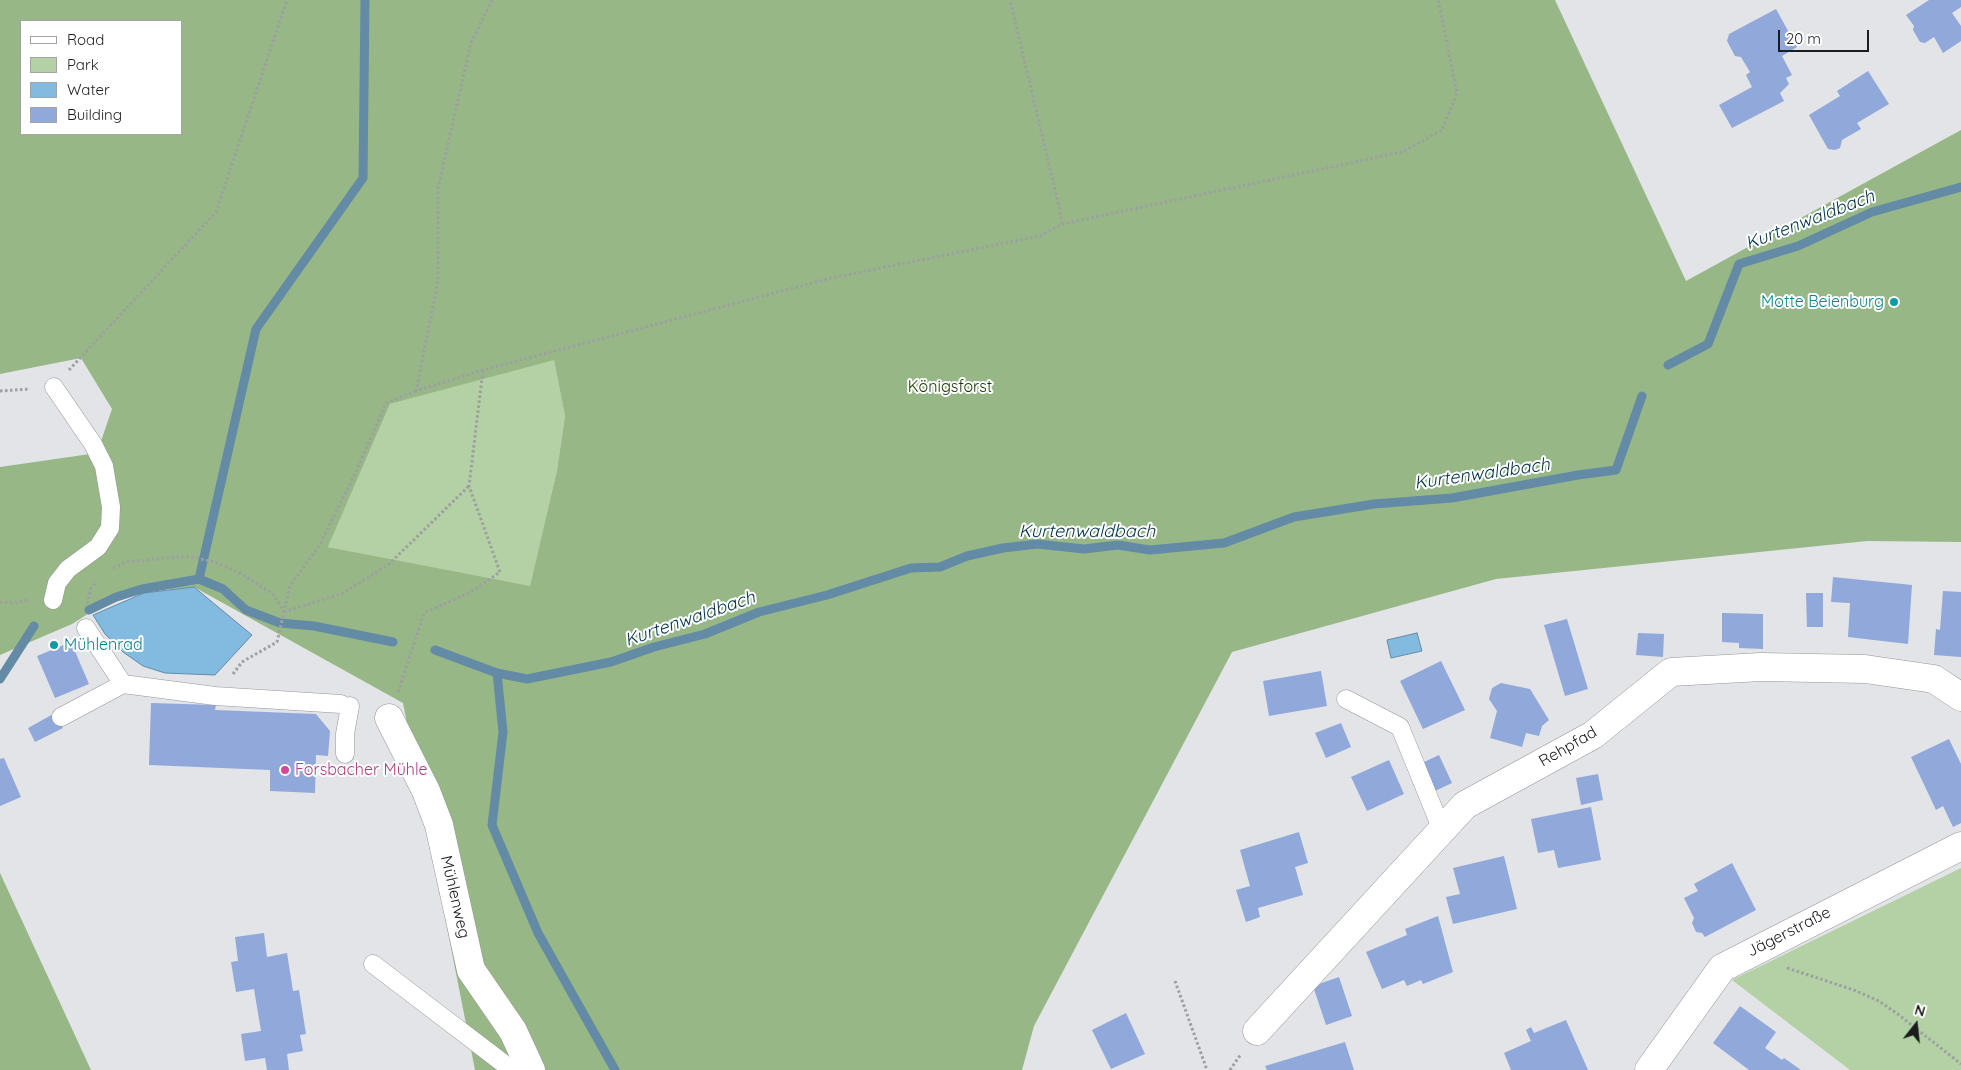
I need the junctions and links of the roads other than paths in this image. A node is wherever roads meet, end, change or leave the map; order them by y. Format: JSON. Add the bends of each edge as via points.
{"nodes":[{"id":1,"x":54,"y":387,"type":"road end"},
{"id":2,"x":53,"y":600,"type":"dead end"},
{"id":3,"x":85,"y":621,"type":"road end"},
{"id":4,"x":123,"y":684,"type":"junction"},
{"id":5,"x":1961,"y":697,"type":"edge"},
{"id":6,"x":1346,"y":699,"type":"dead end"},
{"id":7,"x":61,"y":716,"type":"dead end"},
{"id":8,"x":389,"y":718,"type":"dead end"},
{"id":9,"x":345,"y":754,"type":"dead end"},
{"id":10,"x":1442,"y":830,"type":"junction"},
{"id":11,"x":1961,"y":846,"type":"edge"},
{"id":12,"x":373,"y":964,"type":"dead end"},
{"id":13,"x":1257,"y":1031,"type":"dead end"},
{"id":14,"x":1657,"y":1067,"type":"edge"},
{"id":15,"x":512,"y":1070,"type":"edge"},
{"id":16,"x":531,"y":1070,"type":"edge"}],
"edges":[{"from":1,"to":2,"type":"lane","via":[[104,466],[111,507],[110,528],[98,547],[68,569],[57,583]]},
{"from":3,"to":4,"type":"lane"},
{"from":4,"to":7,"type":"lane"},
{"from":4,"to":9,"type":"lane","via":[[215,696],[345,705]]},
{"from":5,"to":10,"type":"street","name":"Rehpfad","via":[[1934,679],[1865,669],[1761,667],[1671,672],[1593,735],[1465,805]]},
{"from":6,"to":10,"type":"lane","via":[[1400,727]]},
{"from":8,"to":16,"type":"street","name":"Mühlenweg","via":[[426,791],[439,825],[471,970],[513,1031]]},
{"from":10,"to":13,"type":"street","name":"Rehpfad"},
{"from":11,"to":14,"type":"street","name":"Jägerstraße","via":[[1722,968]]},
{"from":12,"to":15,"type":"lane"}]}
